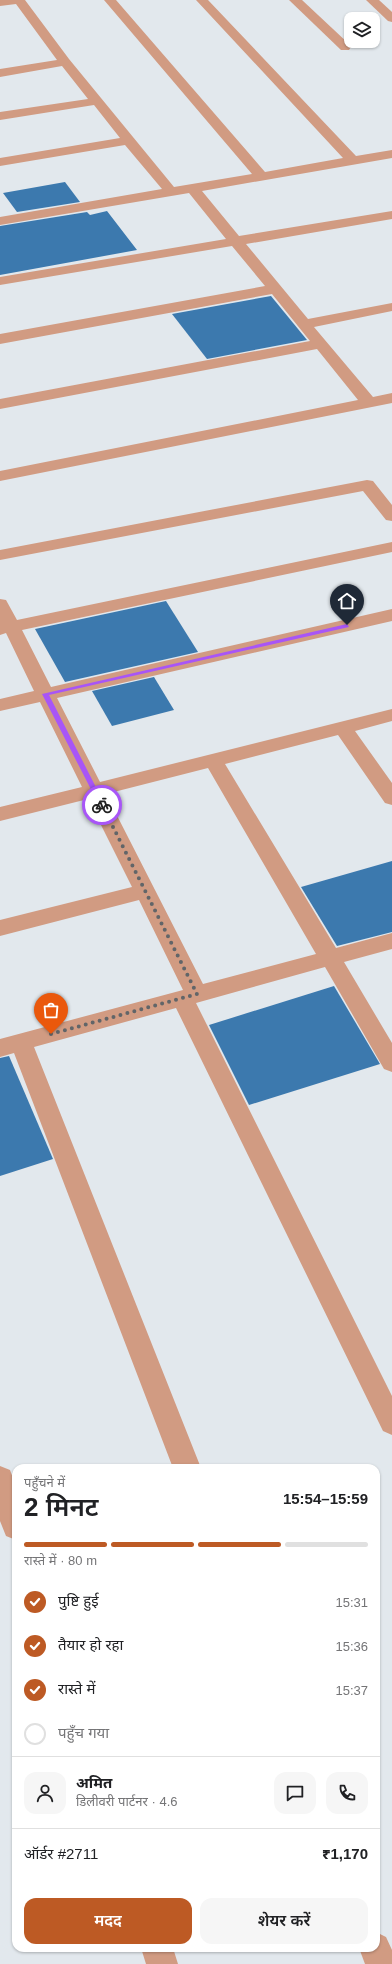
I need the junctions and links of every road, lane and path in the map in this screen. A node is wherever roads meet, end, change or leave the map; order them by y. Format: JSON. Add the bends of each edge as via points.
{"nodes":[{"id":1,"x":19,"y":0,"type":"edge"},
{"id":2,"x":110,"y":0,"type":"edge"},
{"id":3,"x":202,"y":0,"type":"edge"},
{"id":4,"x":294,"y":0,"type":"edge"},
{"id":5,"x":372,"y":0,"type":"edge"},
{"id":6,"x":0,"y":3,"type":"edge"},
{"id":7,"x":392,"y":18,"type":"edge"},
{"id":8,"x":344,"y":47,"type":"dead end"},
{"id":9,"x":65,"y":62,"type":"junction"},
{"id":10,"x":0,"y":73,"type":"edge"},
{"id":11,"x":97,"y":101,"type":"junction"},
{"id":12,"x":0,"y":116,"type":"edge"},
{"id":13,"x":129,"y":140,"type":"junction"},
{"id":14,"x":392,"y":154,"type":"edge"},
{"id":15,"x":353,"y":161,"type":"junction"},
{"id":16,"x":0,"y":162,"type":"edge"},
{"id":17,"x":262,"y":177,"type":"junction"},
{"id":18,"x":193,"y":188,"type":"junction"},
{"id":19,"x":171,"y":192,"type":"junction"},
{"id":20,"x":392,"y":215,"type":"edge"},
{"id":21,"x":0,"y":222,"type":"edge"},
{"id":22,"x":235,"y":241,"type":"junction"},
{"id":23,"x":0,"y":281,"type":"edge"},
{"id":24,"x":275,"y":289,"type":"junction"},
{"id":25,"x":392,"y":307,"type":"edge"},
{"id":26,"x":304,"y":324,"type":"junction"},
{"id":27,"x":0,"y":339,"type":"edge"},
{"id":28,"x":319,"y":344,"type":"junction"},
{"id":29,"x":392,"y":398,"type":"edge"},
{"id":30,"x":369,"y":403,"type":"junction"},
{"id":31,"x":0,"y":404,"type":"edge"},
{"id":32,"x":0,"y":476,"type":"edge"},
{"id":33,"x":392,"y":516,"type":"edge"},
{"id":34,"x":392,"y":547,"type":"edge"},
{"id":35,"x":0,"y":555,"type":"edge"},
{"id":36,"x":0,"y":604,"type":"edge"},
{"id":37,"x":392,"y":615,"type":"edge"},
{"id":38,"x":6,"y":628,"type":"edge"},
{"id":39,"x":45,"y":694,"type":"junction"},
{"id":40,"x":0,"y":705,"type":"edge"},
{"id":41,"x":392,"y":715,"type":"edge"},
{"id":42,"x":342,"y":727,"type":"junction"},
{"id":43,"x":214,"y":761,"type":"junction"},
{"id":44,"x":94,"y":790,"type":"junction"},
{"id":45,"x":392,"y":798,"type":"edge"},
{"id":46,"x":0,"y":814,"type":"edge"},
{"id":47,"x":144,"y":891,"type":"junction"},
{"id":48,"x":0,"y":928,"type":"edge"},
{"id":49,"x":392,"y":941,"type":"edge"},
{"id":50,"x":331,"y":958,"type":"junction"},
{"id":51,"x":190,"y":997,"type":"junction"},
{"id":52,"x":11,"y":1045,"type":"edge"},
{"id":53,"x":392,"y":1063,"type":"edge"},
{"id":54,"x":392,"y":1423,"type":"edge"},
{"id":55,"x":186,"y":1464,"type":"edge"},
{"id":56,"x":0,"y":1479,"type":"edge"},
{"id":57,"x":12,"y":1515,"type":"edge"},
{"id":58,"x":158,"y":1952,"type":"edge"},
{"id":59,"x":376,"y":1952,"type":"edge"},
{"id":60,"x":162,"y":1964,"type":"edge"},
{"id":61,"x":381,"y":1964,"type":"edge"}],
"edges":[{"from":1,"to":6,"type":"street"},
{"from":1,"to":9,"type":"street"},
{"from":2,"to":17,"type":"street"},
{"from":3,"to":15,"type":"street"},
{"from":4,"to":8,"type":"street"},
{"from":5,"to":7,"type":"street"},
{"from":9,"to":10,"type":"street"},
{"from":9,"to":11,"type":"street"},
{"from":11,"to":12,"type":"street"},
{"from":11,"to":13,"type":"street"},
{"from":13,"to":16,"type":"street"},
{"from":13,"to":19,"type":"street"},
{"from":14,"to":15,"type":"street"},
{"from":15,"to":17,"type":"street"},
{"from":17,"to":18,"type":"street"},
{"from":18,"to":19,"type":"street"},
{"from":18,"to":22,"type":"street"},
{"from":19,"to":21,"type":"street"},
{"from":20,"to":22,"type":"street"},
{"from":22,"to":23,"type":"street"},
{"from":22,"to":24,"type":"street"},
{"from":24,"to":26,"type":"street"},
{"from":24,"to":27,"type":"street"},
{"from":25,"to":26,"type":"street"},
{"from":26,"to":28,"type":"street"},
{"from":28,"to":30,"type":"street"},
{"from":28,"to":31,"type":"street"},
{"from":29,"to":30,"type":"street"},
{"from":30,"to":32,"type":"street"},
{"from":33,"to":35,"type":"street","via":[[367,485]]},
{"from":34,"to":38,"type":"street"},
{"from":36,"to":38,"type":"street"},
{"from":37,"to":39,"type":"street"},
{"from":38,"to":39,"type":"street"},
{"from":39,"to":40,"type":"street"},
{"from":39,"to":44,"type":"street"},
{"from":41,"to":42,"type":"street"},
{"from":42,"to":43,"type":"street"},
{"from":42,"to":45,"type":"street"},
{"from":43,"to":44,"type":"street"},
{"from":43,"to":50,"type":"street"},
{"from":44,"to":46,"type":"street"},
{"from":44,"to":47,"type":"street"},
{"from":47,"to":48,"type":"street"},
{"from":47,"to":51,"type":"street"},
{"from":49,"to":50,"type":"street"},
{"from":50,"to":51,"type":"street"},
{"from":50,"to":53,"type":"street"},
{"from":51,"to":52,"type":"street"},
{"from":51,"to":54,"type":"street"},
{"from":52,"to":55,"type":"street"},
{"from":56,"to":57,"type":"street"},
{"from":58,"to":60,"type":"street"},
{"from":59,"to":61,"type":"street"}]}
